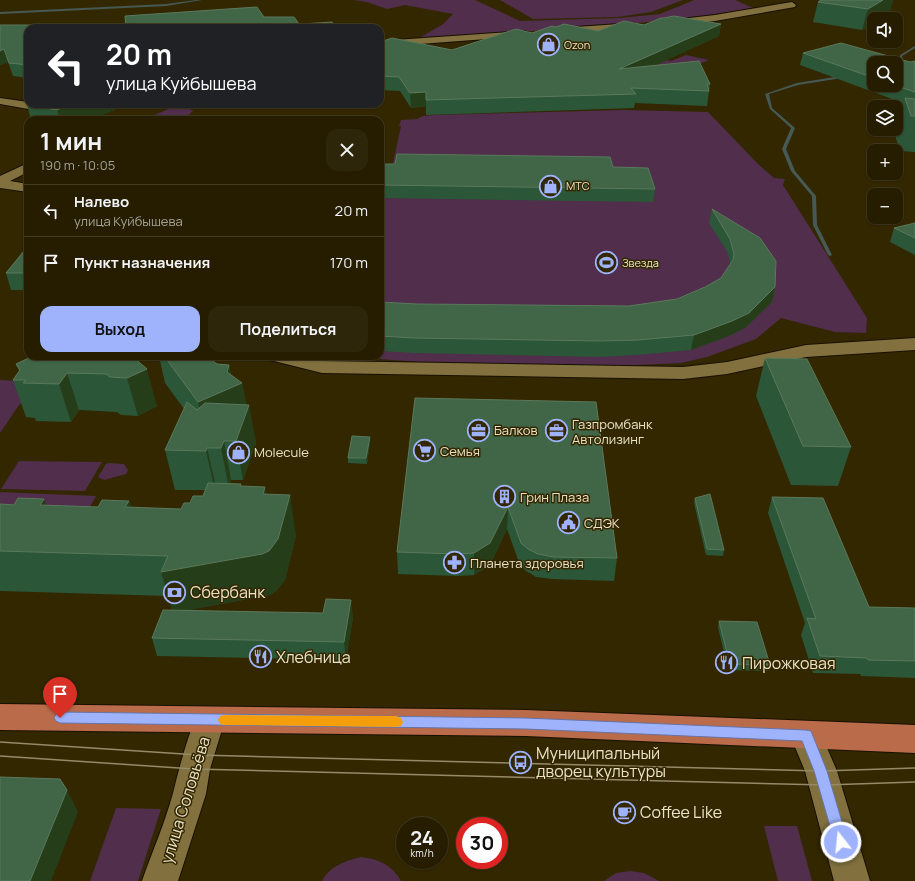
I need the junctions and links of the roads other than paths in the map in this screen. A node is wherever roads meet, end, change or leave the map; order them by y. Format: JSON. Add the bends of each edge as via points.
{"nodes":[{"id":1,"x":792,"y":6,"type":"dead end"},
{"id":2,"x":665,"y":24,"type":"edge"},
{"id":3,"x":642,"y":26,"type":"edge"},
{"id":4,"x":549,"y":32,"type":"edge"},
{"id":5,"x":535,"y":33,"type":"edge"},
{"id":6,"x":384,"y":44,"type":"edge"},
{"id":7,"x":21,"y":94,"type":"dead end"},
{"id":8,"x":0,"y":100,"type":"edge"},
{"id":9,"x":24,"y":105,"type":"edge"},
{"id":10,"x":39,"y":108,"type":"edge"},
{"id":11,"x":67,"y":116,"type":"edge"},
{"id":12,"x":24,"y":169,"type":"edge"},
{"id":13,"x":0,"y":181,"type":"edge"},
{"id":14,"x":0,"y":184,"type":"edge"},
{"id":15,"x":24,"y":187,"type":"edge"},
{"id":16,"x":915,"y":344,"type":"edge"},
{"id":17,"x":295,"y":360,"type":"edge"},
{"id":18,"x":0,"y":717,"type":"edge"},
{"id":19,"x":210,"y":720,"type":"junction"},
{"id":20,"x":806,"y":735,"type":"junction"},
{"id":21,"x":915,"y":739,"type":"edge"},
{"id":22,"x":160,"y":881,"type":"edge"},
{"id":23,"x":852,"y":881,"type":"edge"}],
"edges":[{"from":1,"to":2,"type":"street"},
{"from":3,"to":4,"type":"street"},
{"from":5,"to":6,"type":"street"},
{"from":7,"to":8,"type":"street"},
{"from":8,"to":9,"type":"street"},
{"from":10,"to":11,"type":"street"},
{"from":12,"to":13,"type":"street"},
{"from":14,"to":15,"type":"street"},
{"from":16,"to":17,"type":"street","via":[[806,351],[727,368],[683,374],[322,366]]},
{"from":18,"to":19,"type":"main road"},
{"from":19,"to":20,"type":"main road","via":[[526,723]]},
{"from":19,"to":22,"type":"street","name":"улица Соловьёва"},
{"from":20,"to":21,"type":"main road"},
{"from":20,"to":23,"type":"street","via":[[821,771]]}]}
